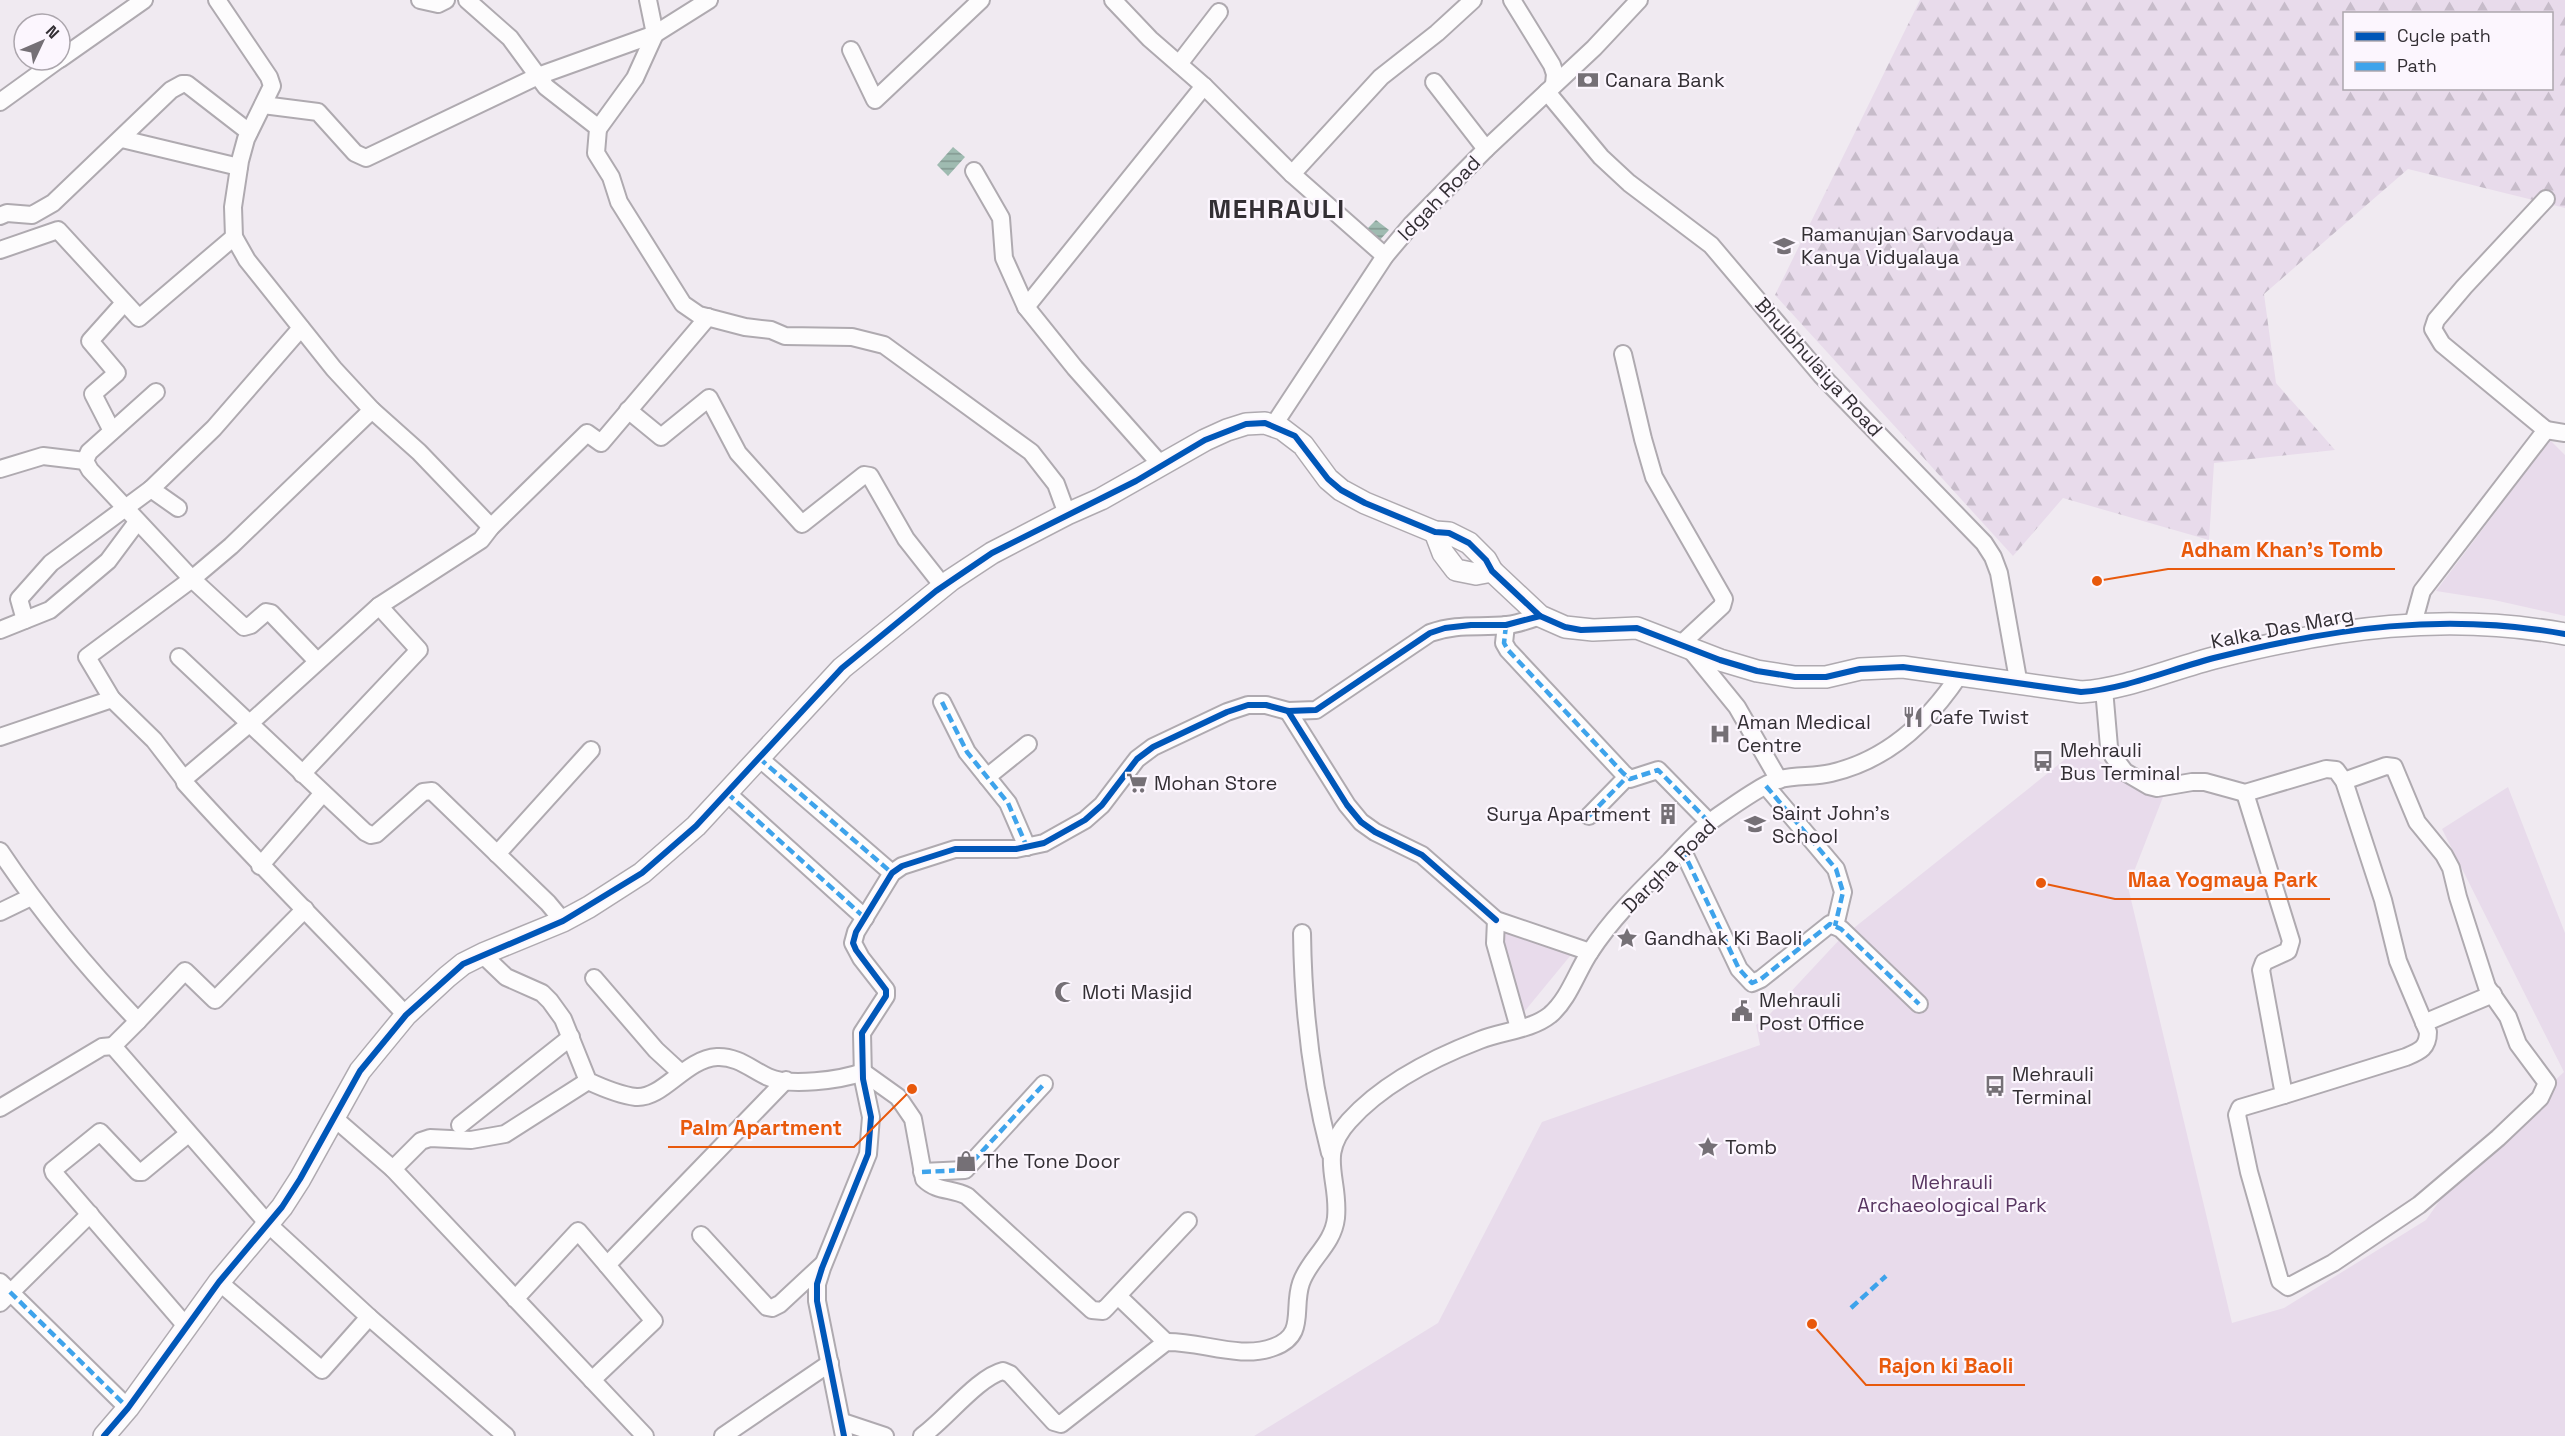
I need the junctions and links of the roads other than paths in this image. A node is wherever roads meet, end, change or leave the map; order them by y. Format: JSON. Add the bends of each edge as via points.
{"nodes":[{"id":1,"x":144,"y":0,"type":"edge"},
{"id":2,"x":217,"y":0,"type":"edge"},
{"id":3,"x":420,"y":0,"type":"edge"},
{"id":4,"x":446,"y":0,"type":"edge"},
{"id":5,"x":467,"y":0,"type":"edge"},
{"id":6,"x":648,"y":0,"type":"edge"},
{"id":7,"x":709,"y":0,"type":"edge"},
{"id":8,"x":981,"y":0,"type":"edge"},
{"id":9,"x":1113,"y":0,"type":"edge"},
{"id":10,"x":1473,"y":0,"type":"edge"},
{"id":11,"x":1512,"y":0,"type":"edge"},
{"id":12,"x":1639,"y":0,"type":"edge"},
{"id":13,"x":1219,"y":12,"type":"dead end"},
{"id":14,"x":655,"y":34,"type":"junction"},
{"id":15,"x":72,"y":50,"type":"edge"},
{"id":16,"x":851,"y":50,"type":"dead end"},
{"id":17,"x":1179,"y":64,"type":"junction"},
{"id":18,"x":40,"y":72,"type":"edge"},
{"id":19,"x":538,"y":76,"type":"junction"},
{"id":20,"x":1434,"y":82,"type":"dead end"},
{"id":21,"x":1204,"y":86,"type":"junction"},
{"id":22,"x":1551,"y":88,"type":"junction"},
{"id":23,"x":1,"y":98,"type":"edge"},
{"id":24,"x":263,"y":105,"type":"junction"},
{"id":25,"x":598,"y":129,"type":"junction"},
{"id":26,"x":249,"y":132,"type":"junction"},
{"id":27,"x":122,"y":139,"type":"junction"},
{"id":28,"x":1486,"y":149,"type":"junction"},
{"id":29,"x":240,"y":167,"type":"junction"},
{"id":30,"x":974,"y":171,"type":"dead end"},
{"id":31,"x":1292,"y":174,"type":"junction"},
{"id":32,"x":2546,"y":199,"type":"dead end"},
{"id":33,"x":0,"y":216,"type":"edge"},
{"id":34,"x":234,"y":237,"type":"junction"},
{"id":35,"x":0,"y":250,"type":"edge"},
{"id":36,"x":1385,"y":256,"type":"junction"},
{"id":37,"x":124,"y":303,"type":"junction"},
{"id":38,"x":1026,"y":307,"type":"junction"},
{"id":39,"x":708,"y":317,"type":"junction"},
{"id":40,"x":300,"y":328,"type":"junction"},
{"id":41,"x":1623,"y":354,"type":"dead end"},
{"id":42,"x":156,"y":392,"type":"dead end"},
{"id":43,"x":372,"y":410,"type":"junction"},
{"id":44,"x":628,"y":410,"type":"junction"},
{"id":45,"x":1273,"y":426,"type":"junction"},
{"id":46,"x":2546,"y":429,"type":"junction"},
{"id":47,"x":112,"y":431,"type":"junction"},
{"id":48,"x":2565,"y":433,"type":"edge"},
{"id":49,"x":85,"y":461,"type":"junction"},
{"id":50,"x":1162,"y":466,"type":"junction"},
{"id":51,"x":0,"y":469,"type":"edge"},
{"id":52,"x":151,"y":489,"type":"junction"},
{"id":53,"x":178,"y":508,"type":"dead end"},
{"id":54,"x":125,"y":509,"type":"junction"},
{"id":55,"x":1067,"y":514,"type":"junction"},
{"id":56,"x":137,"y":522,"type":"junction"},
{"id":57,"x":491,"y":527,"type":"junction"},
{"id":58,"x":1435,"y":532,"type":"junction"},
{"id":59,"x":1492,"y":571,"type":"junction"},
{"id":60,"x":192,"y":579,"type":"junction"},
{"id":61,"x":943,"y":586,"type":"junction"},
{"id":62,"x":380,"y":606,"type":"junction"},
{"id":63,"x":1540,"y":616,"type":"junction"},
{"id":64,"x":25,"y":620,"type":"junction"},
{"id":65,"x":2414,"y":624,"type":"junction"},
{"id":66,"x":1506,"y":626,"type":"junction"},
{"id":67,"x":0,"y":630,"type":"edge"},
{"id":68,"x":2565,"y":634,"type":"edge"},
{"id":69,"x":1684,"y":646,"type":"junction"},
{"id":70,"x":179,"y":657,"type":"dead end"},
{"id":71,"x":317,"y":661,"type":"junction"},
{"id":72,"x":1960,"y":674,"type":"junction"},
{"id":73,"x":2019,"y":685,"type":"junction"},
{"id":74,"x":2104,"y":689,"type":"junction"},
{"id":75,"x":112,"y":699,"type":"junction"},
{"id":76,"x":942,"y":702,"type":"dead end"},
{"id":77,"x":1288,"y":711,"type":"junction"},
{"id":78,"x":249,"y":724,"type":"junction"},
{"id":79,"x":0,"y":737,"type":"edge"},
{"id":80,"x":1028,"y":744,"type":"dead end"},
{"id":81,"x":591,"y":750,"type":"dead end"},
{"id":82,"x":759,"y":758,"type":"junction"},
{"id":83,"x":302,"y":774,"type":"junction"},
{"id":84,"x":987,"y":777,"type":"junction"},
{"id":85,"x":1627,"y":777,"type":"junction"},
{"id":86,"x":184,"y":779,"type":"junction"},
{"id":87,"x":2344,"y":781,"type":"junction"},
{"id":88,"x":1772,"y":783,"type":"junction"},
{"id":89,"x":323,"y":793,"type":"junction"},
{"id":90,"x":727,"y":793,"type":"junction"},
{"id":91,"x":2245,"y":793,"type":"junction"},
{"id":92,"x":1589,"y":816,"type":"dead end"},
{"id":93,"x":1709,"y":822,"type":"junction"},
{"id":94,"x":1027,"y":848,"type":"junction"},
{"id":95,"x":1682,"y":849,"type":"junction"},
{"id":96,"x":0,"y":851,"type":"edge"},
{"id":97,"x":497,"y":854,"type":"junction"},
{"id":98,"x":260,"y":866,"type":"junction"},
{"id":99,"x":892,"y":873,"type":"junction"},
{"id":100,"x":31,"y":897,"type":"junction"},
{"id":101,"x":305,"y":909,"type":"junction"},
{"id":102,"x":0,"y":912,"type":"edge"},
{"id":103,"x":866,"y":918,"type":"junction"},
{"id":104,"x":1496,"y":920,"type":"junction"},
{"id":105,"x":563,"y":921,"type":"junction"},
{"id":106,"x":1835,"y":926,"type":"junction"},
{"id":107,"x":1302,"y":933,"type":"dead end"},
{"id":108,"x":1590,"y":952,"type":"junction"},
{"id":109,"x":482,"y":954,"type":"junction"},
{"id":110,"x":594,"y":978,"type":"dead end"},
{"id":111,"x":2493,"y":994,"type":"junction"},
{"id":112,"x":1919,"y":1004,"type":"dead end"},
{"id":113,"x":406,"y":1015,"type":"junction"},
{"id":114,"x":138,"y":1021,"type":"junction"},
{"id":115,"x":2424,"y":1023,"type":"junction"},
{"id":116,"x":1519,"y":1028,"type":"junction"},
{"id":117,"x":571,"y":1037,"type":"junction"},
{"id":118,"x":113,"y":1046,"type":"junction"},
{"id":119,"x":863,"y":1072,"type":"junction"},
{"id":120,"x":681,"y":1073,"type":"junction"},
{"id":121,"x":786,"y":1080,"type":"junction"},
{"id":122,"x":588,"y":1081,"type":"junction"},
{"id":123,"x":1044,"y":1084,"type":"dead end"},
{"id":124,"x":2284,"y":1095,"type":"junction"},
{"id":125,"x":0,"y":1108,"type":"edge"},
{"id":126,"x":333,"y":1117,"type":"junction"},
{"id":127,"x":460,"y":1125,"type":"dead end"},
{"id":128,"x":188,"y":1134,"type":"junction"},
{"id":129,"x":1330,"y":1152,"type":"junction"},
{"id":130,"x":393,"y":1169,"type":"junction"},
{"id":131,"x":922,"y":1172,"type":"junction"},
{"id":132,"x":90,"y":1214,"type":"junction"},
{"id":133,"x":1188,"y":1221,"type":"dead end"},
{"id":134,"x":269,"y":1225,"type":"junction"},
{"id":135,"x":701,"y":1235,"type":"dead end"},
{"id":136,"x":823,"y":1264,"type":"junction"},
{"id":137,"x":607,"y":1265,"type":"junction"},
{"id":138,"x":219,"y":1282,"type":"junction"},
{"id":139,"x":3,"y":1292,"type":"edge"},
{"id":140,"x":1118,"y":1296,"type":"junction"},
{"id":141,"x":515,"y":1299,"type":"junction"},
{"id":142,"x":369,"y":1317,"type":"junction"},
{"id":143,"x":186,"y":1326,"type":"junction"},
{"id":144,"x":1166,"y":1342,"type":"junction"},
{"id":145,"x":830,"y":1363,"type":"junction"},
{"id":146,"x":592,"y":1380,"type":"junction"},
{"id":147,"x":128,"y":1408,"type":"junction"},
{"id":148,"x":844,"y":1429,"type":"edge"},
{"id":149,"x":106,"y":1435,"type":"edge"},
{"id":150,"x":506,"y":1436,"type":"edge"},
{"id":151,"x":645,"y":1436,"type":"edge"},
{"id":152,"x":723,"y":1436,"type":"edge"},
{"id":153,"x":885,"y":1436,"type":"edge"},
{"id":154,"x":922,"y":1436,"type":"edge"}],
"edges":[{"from":1,"to":15,"type":"street"},
{"from":2,"to":24,"type":"street","via":[[269,76],[272,86]]},
{"from":3,"to":4,"type":"street","via":[[438,4]]},
{"from":5,"to":19,"type":"street","via":[[499,26]]},
{"from":6,"to":14,"type":"street"},
{"from":7,"to":14,"type":"street"},
{"from":8,"to":16,"type":"street","via":[[875,100]]},
{"from":9,"to":17,"type":"street"},
{"from":10,"to":31,"type":"street","via":[[1381,76]]},
{"from":11,"to":22,"type":"street","via":[[1552,65],[1555,74]]},
{"from":12,"to":22,"type":"street","name":"Idgah Road"},
{"from":13,"to":17,"type":"street"},
{"from":14,"to":19,"type":"street"},
{"from":14,"to":25,"type":"street","via":[[635,78]]},
{"from":17,"to":21,"type":"street"},
{"from":18,"to":23,"type":"street"},
{"from":19,"to":24,"type":"street","via":[[366,158],[355,153],[318,112]]},
{"from":19,"to":25,"type":"street","via":[[557,97]]},
{"from":20,"to":28,"type":"street"},
{"from":21,"to":31,"type":"street"},
{"from":21,"to":38,"type":"street"},
{"from":22,"to":28,"type":"street","name":"Idgah Road"},
{"from":22,"to":73,"type":"street","name":"Bhulbhulaiya Road","via":[[1581,136],[1629,183],[1711,245],[1822,376],[1984,543],[1999,573]]},
{"from":24,"to":26,"type":"street"},
{"from":25,"to":39,"type":"street","via":[[596,153],[611,177],[619,202],[683,304]]},
{"from":26,"to":27,"type":"street","via":[[182,84],[171,90]]},
{"from":26,"to":29,"type":"street"},
{"from":27,"to":29,"type":"street"},
{"from":27,"to":33,"type":"street","via":[[53,203],[32,215]]},
{"from":28,"to":36,"type":"street","name":"Idgah Road"},
{"from":29,"to":34,"type":"street","via":[[233,207]]},
{"from":30,"to":38,"type":"street","via":[[1001,218],[1004,258]]},
{"from":31,"to":36,"type":"street"},
{"from":32,"to":46,"type":"street","via":[[2464,287],[2433,329],[2442,344]]},
{"from":34,"to":37,"type":"street","via":[[139,318]]},
{"from":34,"to":40,"type":"street"},
{"from":35,"to":37,"type":"street","via":[[58,230]]},
{"from":36,"to":45,"type":"street","name":"Idgah Road"},
{"from":37,"to":47,"type":"street","via":[[90,341],[117,373],[93,394]]},
{"from":38,"to":50,"type":"street"},
{"from":39,"to":44,"type":"street"},
{"from":39,"to":55,"type":"street","via":[[785,336],[852,337],[884,345],[1031,452],[1056,484]]},
{"from":40,"to":43,"type":"street"},
{"from":40,"to":52,"type":"street","via":[[214,428]]},
{"from":41,"to":69,"type":"street","via":[[1654,477],[1724,599],[1722,606]]},
{"from":42,"to":47,"type":"street"},
{"from":43,"to":57,"type":"street","via":[[419,452]]},
{"from":43,"to":60,"type":"street"},
{"from":44,"to":57,"type":"street","via":[[601,443],[587,434]]},
{"from":44,"to":61,"type":"street","via":[[661,438],[708,398],[738,453],[802,524],[864,475],[870,476],[906,538]]},
{"from":45,"to":50,"type":"street","via":[[1246,424],[1227,430]]},
{"from":45,"to":58,"type":"street","via":[[1295,436],[1341,490]]},
{"from":46,"to":48,"type":"street"},
{"from":46,"to":65,"type":"street","via":[[2422,591]]},
{"from":47,"to":49,"type":"street","via":[[89,452]]},
{"from":49,"to":51,"type":"street","via":[[43,456]]},
{"from":49,"to":54,"type":"street"},
{"from":50,"to":55,"type":"street"},
{"from":52,"to":53,"type":"street"},
{"from":52,"to":54,"type":"street"},
{"from":54,"to":56,"type":"street"},
{"from":54,"to":64,"type":"street","via":[[51,563],[19,599]]},
{"from":55,"to":61,"type":"street","via":[[992,553]]},
{"from":56,"to":60,"type":"street"},
{"from":56,"to":64,"type":"street","via":[[108,561],[50,610]]},
{"from":57,"to":62,"type":"street","via":[[481,540]]},
{"from":58,"to":59,"type":"street","via":[[1449,533],[1469,543]]},
{"from":58,"to":59,"type":"street","via":[[1443,553],[1456,570],[1476,574]]},
{"from":59,"to":63,"type":"street"},
{"from":60,"to":71,"type":"street","via":[[244,627],[251,626],[266,612],[272,613]]},
{"from":60,"to":75,"type":"street","via":[[87,657]]},
{"from":61,"to":82,"type":"street","via":[[842,668]]},
{"from":62,"to":71,"type":"street"},
{"from":62,"to":83,"type":"street","via":[[419,650]]},
{"from":63,"to":66,"type":"street"},
{"from":63,"to":69,"type":"street","via":[[1581,630],[1637,628]]},
{"from":64,"to":67,"type":"street"},
{"from":65,"to":68,"type":"street","name":"Kalka Das Marg","via":[[2487,625]]},
{"from":65,"to":74,"type":"street","name":"Kalka Das Marg","via":[[2293,639]]},
{"from":66,"to":77,"type":"street","via":[[1471,625],[1430,633],[1327,704],[1310,711]]},
{"from":66,"to":85,"type":"street","via":[[1504,643],[1508,650]]},
{"from":69,"to":72,"type":"street","via":[[1757,671],[1802,677],[1826,677],[1878,667]]},
{"from":69,"to":88,"type":"street","via":[[1737,707]]},
{"from":70,"to":78,"type":"street"},
{"from":71,"to":78,"type":"street"},
{"from":72,"to":73,"type":"street"},
{"from":72,"to":88,"type":"street","name":"Dargha Road","via":[[1931,713],[1893,746],[1864,763]]},
{"from":73,"to":74,"type":"street","name":"Kalka Das Marg","via":[[2081,692]]},
{"from":74,"to":91,"type":"street","via":[[2109,747],[2125,772],[2157,788],[2205,782]]},
{"from":75,"to":79,"type":"street"},
{"from":75,"to":86,"type":"street","via":[[154,741]]},
{"from":76,"to":84,"type":"street","via":[[967,752]]},
{"from":77,"to":94,"type":"street","via":[[1255,704],[1236,708],[1153,747],[1137,759],[1085,820]]},
{"from":77,"to":104,"type":"street","via":[[1361,822],[1422,855]]},
{"from":78,"to":83,"type":"street"},
{"from":78,"to":86,"type":"street"},
{"from":80,"to":84,"type":"street"},
{"from":81,"to":97,"type":"street"},
{"from":82,"to":90,"type":"street"},
{"from":82,"to":99,"type":"street"},
{"from":83,"to":89,"type":"street"},
{"from":84,"to":94,"type":"street","via":[[1008,803]]},
{"from":85,"to":92,"type":"street"},
{"from":85,"to":93,"type":"street","via":[[1633,779],[1660,771]]},
{"from":86,"to":98,"type":"street"},
{"from":87,"to":91,"type":"street","via":[[2336,770],[2326,769]]},
{"from":87,"to":111,"type":"street","via":[[2386,766],[2394,767],[2417,822],[2451,868],[2487,987]]},
{"from":87,"to":115,"type":"street","via":[[2383,900],[2398,961]]},
{"from":88,"to":93,"type":"street","name":"Dargha Road"},
{"from":88,"to":106,"type":"street","via":[[1836,869],[1843,892]]},
{"from":89,"to":97,"type":"street","via":[[371,835],[381,831],[423,792],[432,791]]},
{"from":89,"to":98,"type":"street"},
{"from":90,"to":103,"type":"street"},
{"from":90,"to":105,"type":"street","via":[[651,866]]},
{"from":91,"to":124,"type":"street","via":[[2291,941],[2288,951],[2264,962],[2261,970]]},
{"from":93,"to":95,"type":"street","name":"Dargha Road"},
{"from":94,"to":99,"type":"street","via":[[955,849],[921,858]]},
{"from":95,"to":106,"type":"street","via":[[1748,981],[1757,982],[1825,926]]},
{"from":95,"to":108,"type":"street","name":"Dargha Road","via":[[1624,909]]},
{"from":96,"to":100,"type":"street"},
{"from":97,"to":105,"type":"street"},
{"from":98,"to":101,"type":"street"},
{"from":99,"to":103,"type":"street"},
{"from":100,"to":102,"type":"street"},
{"from":100,"to":114,"type":"street","via":[[87,968]]},
{"from":101,"to":113,"type":"street"},
{"from":101,"to":114,"type":"street","via":[[215,1000],[185,971]]},
{"from":103,"to":119,"type":"street","via":[[853,943],[886,990],[886,996],[863,1028]]},
{"from":104,"to":108,"type":"street"},
{"from":104,"to":116,"type":"street","via":[[1495,943]]},
{"from":105,"to":109,"type":"street"},
{"from":106,"to":112,"type":"street"},
{"from":107,"to":129,"type":"street","via":[[1307,1030],[1320,1116]]},
{"from":108,"to":116,"type":"street","name":"Dargha Road","via":[[1551,1014]]},
{"from":109,"to":113,"type":"street","via":[[463,964]]},
{"from":109,"to":117,"type":"street","via":[[511,980],[542,993]]},
{"from":110,"to":120,"type":"street"},
{"from":111,"to":115,"type":"street"},
{"from":111,"to":124,"type":"street","via":[[2508,1017],[2518,1044],[2547,1083],[2540,1098],[2394,1224],[2288,1287],[2280,1281],[2237,1114],[2240,1107]]},
{"from":113,"to":126,"type":"street","via":[[360,1071]]},
{"from":114,"to":118,"type":"street"},
{"from":115,"to":124,"type":"street","via":[[2428,1042],[2420,1051]]},
{"from":116,"to":129,"type":"street","name":"Dargha Road","via":[[1428,1063],[1383,1090],[1348,1121]]},
{"from":117,"to":122,"type":"street"},
{"from":117,"to":127,"type":"street"},
{"from":118,"to":125,"type":"street","via":[[102,1047]]},
{"from":118,"to":128,"type":"street"},
{"from":119,"to":121,"type":"street","via":[[829,1081]]},
{"from":119,"to":131,"type":"street","via":[[898,1097],[913,1119]]},
{"from":119,"to":136,"type":"street","via":[[871,1117],[868,1154]]},
{"from":120,"to":121,"type":"street","via":[[703,1059],[726,1057],[768,1078]]},
{"from":120,"to":122,"type":"street","via":[[656,1091],[638,1097]]},
{"from":121,"to":137,"type":"street"},
{"from":122,"to":130,"type":"street","via":[[505,1134],[471,1140],[430,1138],[421,1141]]},
{"from":123,"to":131,"type":"street","via":[[964,1170]]},
{"from":126,"to":130,"type":"street"},
{"from":126,"to":134,"type":"street","via":[[300,1179]]},
{"from":128,"to":132,"type":"street","via":[[138,1172],[103,1134],[96,1133],[53,1170]]},
{"from":128,"to":134,"type":"street"},
{"from":129,"to":144,"type":"street","via":[[1336,1218],[1333,1234],[1300,1286],[1292,1336],[1272,1348],[1253,1351]]},
{"from":130,"to":141,"type":"street"},
{"from":131,"to":140,"type":"street","via":[[930,1185],[959,1191],[968,1197],[1092,1310],[1103,1311]]},
{"from":132,"to":139,"type":"street"},
{"from":132,"to":143,"type":"street"},
{"from":133,"to":140,"type":"street"},
{"from":134,"to":138,"type":"street"},
{"from":134,"to":142,"type":"street"},
{"from":135,"to":136,"type":"street","via":[[767,1307],[780,1304]]},
{"from":136,"to":145,"type":"street","via":[[817,1301]]},
{"from":137,"to":141,"type":"street","via":[[578,1231]]},
{"from":137,"to":146,"type":"street","via":[[654,1321]]},
{"from":138,"to":142,"type":"street","via":[[322,1370]]},
{"from":138,"to":143,"type":"street"},
{"from":139,"to":147,"type":"street"},
{"from":140,"to":144,"type":"street"},
{"from":141,"to":146,"type":"street"},
{"from":142,"to":150,"type":"street"},
{"from":143,"to":147,"type":"street"},
{"from":144,"to":154,"type":"street","via":[[1061,1424],[1054,1422],[1003,1371],[996,1372]]},
{"from":145,"to":148,"type":"street"},
{"from":145,"to":152,"type":"street"},
{"from":146,"to":151,"type":"street"},
{"from":147,"to":149,"type":"street"},
{"from":148,"to":153,"type":"street"}]}
